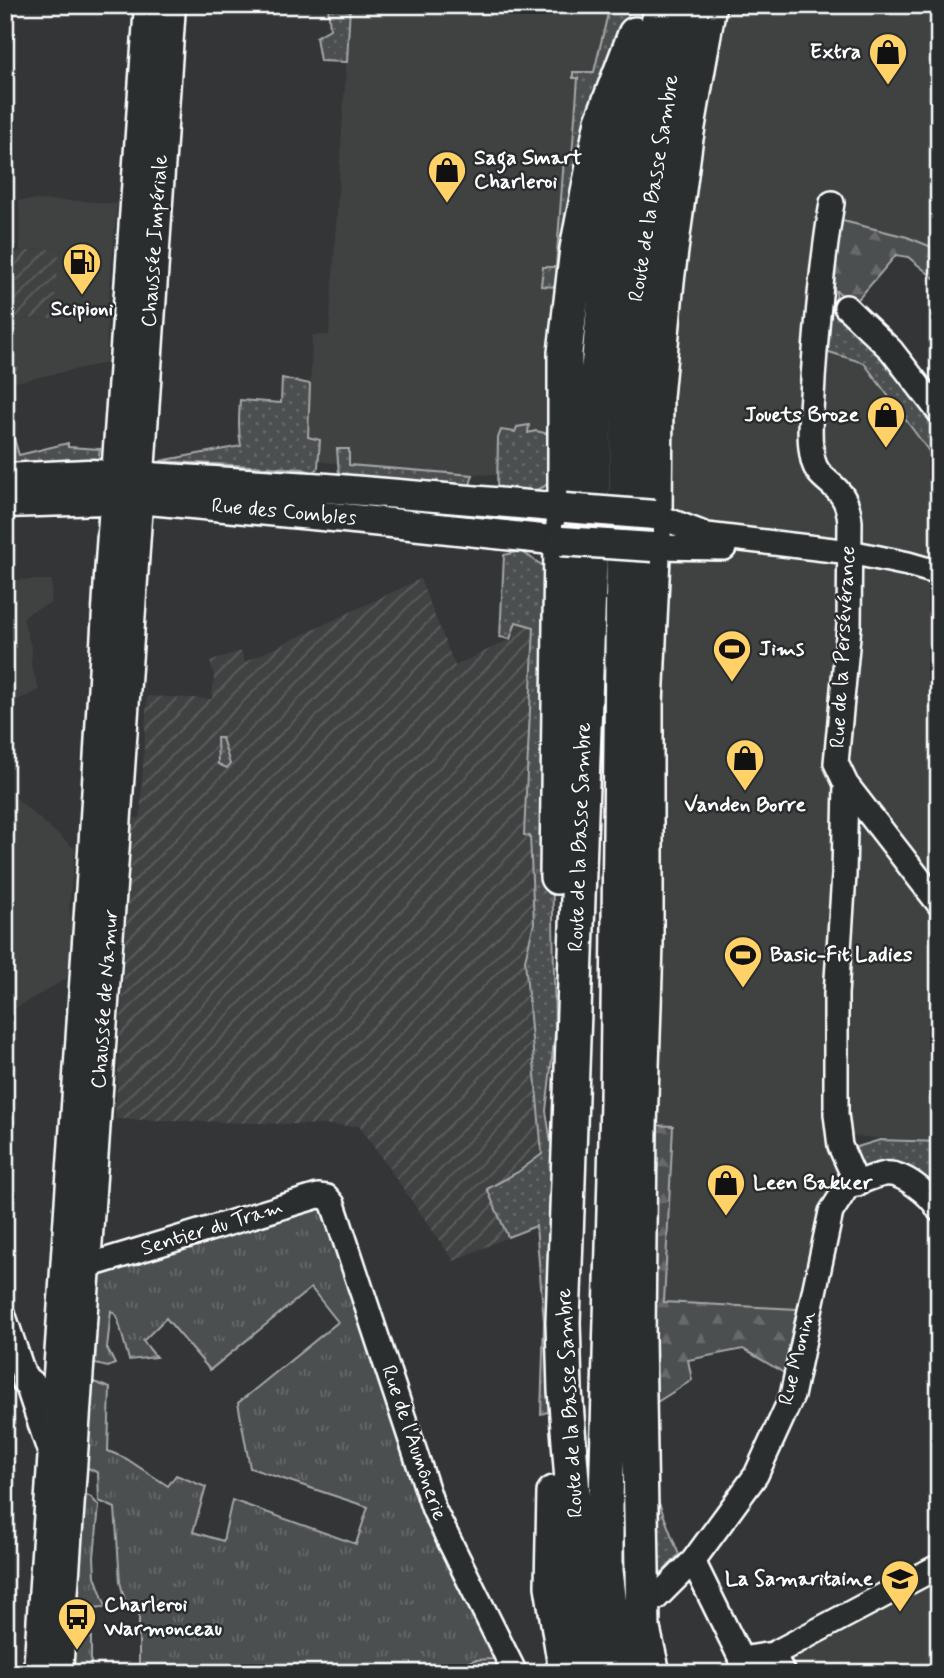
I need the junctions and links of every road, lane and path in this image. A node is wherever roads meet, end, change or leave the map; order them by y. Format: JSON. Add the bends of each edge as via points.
{"nodes":[{"id":1,"x":149,"y":5,"type":"edge"},
{"id":2,"x":172,"y":5,"type":"edge"},
{"id":3,"x":646,"y":5,"type":"edge"},
{"id":4,"x":663,"y":5,"type":"edge"},
{"id":5,"x":690,"y":5,"type":"edge"},
{"id":6,"x":709,"y":5,"type":"edge"},
{"id":7,"x":832,"y":203,"type":"dead end"},
{"id":8,"x":846,"y":307,"type":"dead end"},
{"id":9,"x":939,"y":412,"type":"edge"},
{"id":10,"x":5,"y":478,"type":"edge"},
{"id":11,"x":127,"y":487,"type":"junction"},
{"id":12,"x":5,"y":503,"type":"edge"},
{"id":13,"x":565,"y":508,"type":"junction"},
{"id":14,"x":654,"y":531,"type":"junction"},
{"id":15,"x":561,"y":541,"type":"junction"},
{"id":16,"x":850,"y":552,"type":"junction"},
{"id":17,"x":939,"y":573,"type":"edge"},
{"id":18,"x":109,"y":605,"type":"junction"},
{"id":19,"x":846,"y":784,"type":"junction"},
{"id":20,"x":117,"y":792,"type":"junction"},
{"id":21,"x":939,"y":904,"type":"edge"},
{"id":22,"x":617,"y":1102,"type":"junction"},
{"id":23,"x":857,"y":1184,"type":"junction"},
{"id":24,"x":333,"y":1204,"type":"joint"},
{"id":25,"x":939,"y":1210,"type":"edge"},
{"id":26,"x":568,"y":1211,"type":"junction"},
{"id":27,"x":640,"y":1246,"type":"junction"},
{"id":28,"x":87,"y":1266,"type":"junction"},
{"id":29,"x":5,"y":1319,"type":"edge"},
{"id":30,"x":638,"y":1348,"type":"junction"},
{"id":31,"x":26,"y":1381,"type":"junction"},
{"id":32,"x":565,"y":1390,"type":"junction"},
{"id":33,"x":57,"y":1404,"type":"junction"},
{"id":34,"x":52,"y":1467,"type":"junction"},
{"id":35,"x":50,"y":1501,"type":"junction"},
{"id":36,"x":606,"y":1502,"type":"junction"},
{"id":37,"x":69,"y":1521,"type":"junction"},
{"id":38,"x":693,"y":1561,"type":"junction"},
{"id":39,"x":939,"y":1566,"type":"edge"},
{"id":40,"x":656,"y":1598,"type":"dead end"},
{"id":41,"x":778,"y":1664,"type":"edge"},
{"id":42,"x":38,"y":1673,"type":"edge"},
{"id":43,"x":48,"y":1673,"type":"edge"},
{"id":44,"x":58,"y":1673,"type":"edge"},
{"id":45,"x":515,"y":1673,"type":"edge"},
{"id":46,"x":566,"y":1673,"type":"edge"},
{"id":47,"x":594,"y":1673,"type":"edge"},
{"id":48,"x":621,"y":1673,"type":"edge"},
{"id":49,"x":653,"y":1673,"type":"edge"}],
"edges":[{"from":1,"to":11,"type":"main road","name":"Chaussée Impériale"},
{"from":2,"to":11,"type":"main road","name":"Chaussée Impériale"},
{"from":3,"to":13,"type":"highway","via":[[602,121],[577,249],[565,353]]},
{"from":4,"to":26,"type":"highway","name":"Route de la Basse Sambre","via":[[633,113],[609,248],[596,390]]},
{"from":5,"to":22,"type":"highway","name":"Route de la Basse Sambre","via":[[671,75],[635,274],[623,566]]},
{"from":6,"to":14,"type":"highway","via":[[667,281],[656,397]]},
{"from":7,"to":16,"type":"street","name":"Rue de la Persévérance","via":[[821,268],[810,436],[814,464],[836,486],[849,508]]},
{"from":8,"to":9,"type":"street","via":[[891,350]]},
{"from":10,"to":11,"type":"main road","via":[[88,474]]},
{"from":11,"to":12,"type":"main road","name":"Rue des Combles"},
{"from":11,"to":13,"type":"main road","name":"Rue des Combles","via":[[327,488]]},
{"from":11,"to":15,"type":"main road","name":"Rue des Combles"},
{"from":11,"to":18,"type":"main road","name":"Chaussée de Namur"},
{"from":11,"to":20,"type":"main road","name":"Chaussée de Namur"},
{"from":13,"to":14,"type":"main road","name":"Rue des Combles","bridge":true},
{"from":13,"to":15,"type":"highway"},
{"from":14,"to":15,"type":"main road","name":"Rue des Combles","bridge":true},
{"from":14,"to":16,"type":"street"},
{"from":14,"to":16,"type":"street"},
{"from":14,"to":27,"type":"highway","via":[[646,704]]},
{"from":15,"to":26,"type":"highway","via":[[554,1091]]},
{"from":16,"to":17,"type":"street"},
{"from":16,"to":19,"type":"street","name":"Rue de la Persévérance","via":[[849,626],[836,763]]},
{"from":18,"to":20,"type":"main road","via":[[117,651],[110,779]]},
{"from":18,"to":33,"type":"main road","name":"Chaussée de Namur"},
{"from":19,"to":21,"type":"street"},
{"from":19,"to":23,"type":"street","name":"Rue de la Persévérance","via":[[836,994],[836,1114],[840,1146]]},
{"from":20,"to":28,"type":"main road","name":"Chaussée de Namur"},
{"from":22,"to":27,"type":"highway"},
{"from":22,"to":36,"type":"highway","name":"Route de la Basse Sambre"},
{"from":23,"to":25,"type":"street","name":"Rue Monin","via":[[887,1173],[912,1182]]},
{"from":23,"to":38,"type":"street","name":"Rue Monin","via":[[847,1187],[831,1212],[792,1396],[756,1475]]},
{"from":24,"to":28,"type":"street","name":"Sentier du Tram","via":[[318,1196]]},
{"from":24,"to":45,"type":"street","name":"Rue de l'Aumônerie","via":[[434,1510]]},
{"from":26,"to":32,"type":"highway","name":"Route de la Basse Sambre"},
{"from":27,"to":30,"type":"highway"},
{"from":28,"to":37,"type":"main road","name":"Chaussée de Namur"},
{"from":29,"to":31,"type":"street"},
{"from":30,"to":36,"type":"highway"},
{"from":30,"to":49,"type":"highway","via":[[643,1629]]},
{"from":31,"to":33,"type":"main road"},
{"from":31,"to":34,"type":"street"},
{"from":32,"to":46,"type":"highway","via":[[555,1439],[552,1586]]},
{"from":32,"to":47,"type":"highway","name":"Route de la Basse Sambre","via":[[583,1622]]},
{"from":33,"to":34,"type":"main road","name":"Chaussée de Namur"},
{"from":33,"to":37,"type":"main road","name":"Chaussée de Namur","via":[[66,1422],[61,1495]]},
{"from":34,"to":35,"type":"main road","name":"Chaussée de Namur"},
{"from":35,"to":42,"type":"main road","name":"Chaussée de Namur"},
{"from":35,"to":43,"type":"main road","name":"Chaussée de Namur","via":[[58,1523]]},
{"from":36,"to":48,"type":"highway","name":"Route de la Basse Sambre","via":[[606,1571]]},
{"from":37,"to":44,"type":"main road","name":"Chaussée de Namur"},
{"from":38,"to":40,"type":"street","name":"Rue Monin"},
{"from":38,"to":41,"type":"street","via":[[741,1659]]},
{"from":39,"to":41,"type":"street"}]}
